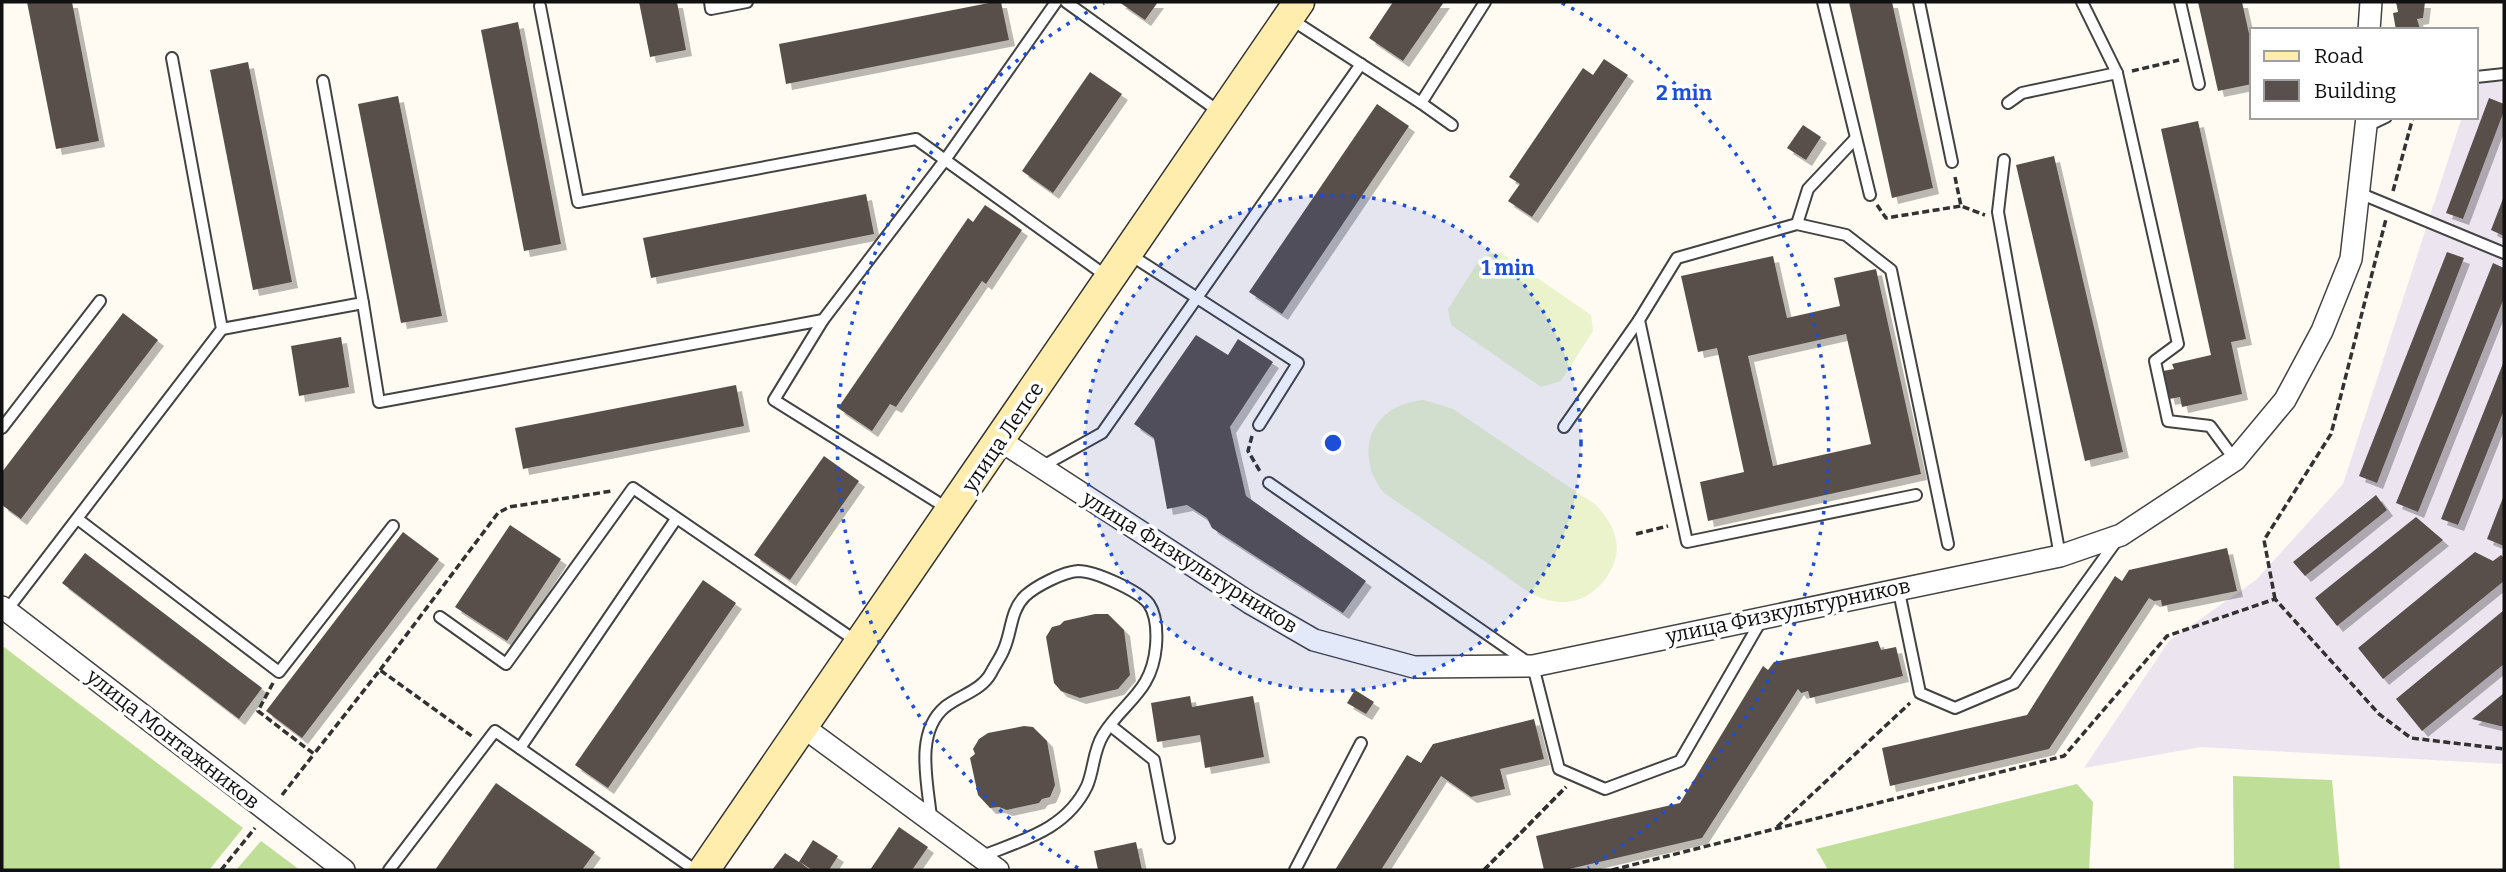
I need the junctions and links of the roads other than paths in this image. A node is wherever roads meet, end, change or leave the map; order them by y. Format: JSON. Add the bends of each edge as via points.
{"nodes":[{"id":1,"x":710,"y":2,"type":"edge"},
{"id":2,"x":747,"y":2,"type":"edge"},
{"id":3,"x":1056,"y":2,"type":"edge"},
{"id":4,"x":1066,"y":2,"type":"edge"},
{"id":5,"x":1485,"y":2,"type":"edge"},
{"id":6,"x":1823,"y":2,"type":"edge"},
{"id":7,"x":1919,"y":2,"type":"edge"},
{"id":8,"x":2082,"y":2,"type":"edge"},
{"id":9,"x":2180,"y":2,"type":"edge"},
{"id":10,"x":2371,"y":2,"type":"edge"},
{"id":11,"x":540,"y":6,"type":"dead end"},
{"id":12,"x":1293,"y":10,"type":"edge"},
{"id":13,"x":2369,"y":28,"type":"edge"},
{"id":14,"x":172,"y":58,"type":"dead end"},
{"id":15,"x":1361,"y":64,"type":"junction"},
{"id":16,"x":2116,"y":73,"type":"junction"},
{"id":17,"x":2504,"y":74,"type":"edge"},
{"id":18,"x":2478,"y":77,"type":"edge"},
{"id":19,"x":323,"y":81,"type":"dead end"},
{"id":20,"x":2199,"y":84,"type":"dead end"},
{"id":21,"x":1421,"y":103,"type":"junction"},
{"id":22,"x":2008,"y":103,"type":"dead end"},
{"id":23,"x":1223,"y":114,"type":"junction"},
{"id":24,"x":2373,"y":120,"type":"edge"},
{"id":25,"x":1452,"y":125,"type":"dead end"},
{"id":26,"x":1855,"y":139,"type":"junction"},
{"id":27,"x":945,"y":160,"type":"junction"},
{"id":28,"x":2004,"y":160,"type":"dead end"},
{"id":29,"x":1952,"y":162,"type":"road end"},
{"id":30,"x":2359,"y":193,"type":"junction"},
{"id":31,"x":1870,"y":195,"type":"road end"},
{"id":32,"x":1797,"y":224,"type":"junction"},
{"id":33,"x":2504,"y":253,"type":"edge"},
{"id":34,"x":1129,"y":254,"type":"junction"},
{"id":35,"x":1111,"y":280,"type":"junction"},
{"id":36,"x":1196,"y":296,"type":"junction"},
{"id":37,"x":100,"y":301,"type":"dead end"},
{"id":38,"x":363,"y":303,"type":"junction"},
{"id":39,"x":823,"y":320,"type":"junction"},
{"id":40,"x":1639,"y":320,"type":"junction"},
{"id":41,"x":222,"y":329,"type":"junction"},
{"id":42,"x":1259,"y":425,"type":"dead end"},
{"id":43,"x":1564,"y":427,"type":"dead end"},
{"id":44,"x":2,"y":428,"type":"edge"},
{"id":45,"x":1001,"y":441,"type":"junction"},
{"id":46,"x":2235,"y":460,"type":"junction"},
{"id":47,"x":1041,"y":467,"type":"junction"},
{"id":48,"x":1269,"y":482,"type":"dead end"},
{"id":49,"x":1916,"y":495,"type":"dead end"},
{"id":50,"x":952,"y":512,"type":"junction"},
{"id":51,"x":676,"y":519,"type":"junction"},
{"id":52,"x":79,"y":520,"type":"junction"},
{"id":53,"x":393,"y":526,"type":"dead end"},
{"id":54,"x":2121,"y":535,"type":"junction"},
{"id":55,"x":1948,"y":544,"type":"dead end"},
{"id":56,"x":2060,"y":556,"type":"junction"},
{"id":57,"x":1898,"y":587,"type":"junction"},
{"id":58,"x":4,"y":609,"type":"edge"},
{"id":59,"x":440,"y":617,"type":"dead end"},
{"id":60,"x":1763,"y":617,"type":"junction"},
{"id":61,"x":859,"y":643,"type":"junction"},
{"id":62,"x":1533,"y":666,"type":"junction"},
{"id":63,"x":802,"y":726,"type":"junction"},
{"id":64,"x":1111,"y":726,"type":"junction"},
{"id":65,"x":1361,"y":743,"type":"dead end"},
{"id":66,"x":520,"y":748,"type":"junction"},
{"id":67,"x":931,"y":821,"type":"junction"},
{"id":68,"x":1169,"y":838,"type":"dead end"},
{"id":69,"x":995,"y":867,"type":"edge"},
{"id":70,"x":344,"y":870,"type":"edge"},
{"id":71,"x":388,"y":870,"type":"edge"},
{"id":72,"x":703,"y":870,"type":"edge"},
{"id":73,"x":1295,"y":870,"type":"edge"}],
"edges":[{"from":1,"to":2,"type":"lane","via":[[711,9]]},
{"from":3,"to":27,"type":"lane"},
{"from":4,"to":23,"type":"lane"},
{"from":5,"to":21,"type":"lane"},
{"from":6,"to":26,"type":"lane"},
{"from":7,"to":29,"type":"lane"},
{"from":8,"to":16,"type":"lane"},
{"from":9,"to":20,"type":"lane"},
{"from":10,"to":13,"type":"street"},
{"from":11,"to":27,"type":"lane","via":[[578,202],[916,139]]},
{"from":12,"to":15,"type":"lane"},
{"from":12,"to":23,"type":"main road","name":"улица Лепсе"},
{"from":14,"to":41,"type":"lane"},
{"from":15,"to":21,"type":"lane"},
{"from":15,"to":36,"type":"lane"},
{"from":16,"to":22,"type":"lane","via":[[2022,93]]},
{"from":16,"to":46,"type":"lane","via":[[2178,344],[2155,361],[2168,421],[2210,426]]},
{"from":17,"to":18,"type":"lane"},
{"from":19,"to":38,"type":"lane"},
{"from":21,"to":25,"type":"lane"},
{"from":23,"to":34,"type":"main road","name":"улица Лепсе"},
{"from":24,"to":30,"type":"street","name":"улица Физкультурников"},
{"from":26,"to":31,"type":"lane"},
{"from":26,"to":32,"type":"lane","via":[[1808,189]]},
{"from":27,"to":35,"type":"lane"},
{"from":27,"to":39,"type":"lane"},
{"from":28,"to":56,"type":"lane","via":[[1997,212]]},
{"from":30,"to":33,"type":"lane"},
{"from":30,"to":46,"type":"street","name":"улица Физкультурников","via":[[2351,259],[2322,331],[2285,400]]},
{"from":32,"to":40,"type":"lane","via":[[1677,258]]},
{"from":32,"to":55,"type":"lane","via":[[1846,235],[1891,270]]},
{"from":34,"to":35,"type":"main road","name":"улица Лепсе"},
{"from":34,"to":36,"type":"lane"},
{"from":35,"to":45,"type":"main road","name":"улица Лепсе"},
{"from":36,"to":42,"type":"lane","via":[[1298,363]]},
{"from":36,"to":47,"type":"lane","via":[[1102,433]]},
{"from":37,"to":44,"type":"lane"},
{"from":38,"to":39,"type":"lane","via":[[379,402]]},
{"from":38,"to":41,"type":"lane"},
{"from":39,"to":50,"type":"lane","via":[[774,400]]},
{"from":40,"to":43,"type":"lane"},
{"from":40,"to":49,"type":"lane","via":[[1686,542]]},
{"from":41,"to":52,"type":"lane"},
{"from":45,"to":47,"type":"street","name":"улица Физкультурников"},
{"from":45,"to":50,"type":"main road","name":"улица Лепсе"},
{"from":46,"to":54,"type":"street","name":"улица Физкультурников"},
{"from":47,"to":62,"type":"street","name":"улица Физкультурников","via":[[1314,640],[1414,667]]},
{"from":48,"to":62,"type":"lane"},
{"from":50,"to":61,"type":"main road","name":"улица Лепсе"},
{"from":51,"to":59,"type":"lane","via":[[633,488],[506,664]]},
{"from":51,"to":61,"type":"lane"},
{"from":51,"to":66,"type":"lane"},
{"from":52,"to":53,"type":"lane","via":[[279,672]]},
{"from":52,"to":58,"type":"lane"},
{"from":54,"to":56,"type":"street","name":"улица Физкультурников"},
{"from":54,"to":57,"type":"lane","via":[[2014,682],[1955,708],[1920,693]]},
{"from":56,"to":57,"type":"street","name":"улица Физкультурников"},
{"from":57,"to":60,"type":"street","name":"улица Физкультурников"},
{"from":58,"to":70,"type":"street","name":"улица Монтажников"},
{"from":60,"to":62,"type":"street","name":"улица Физкультурников"},
{"from":60,"to":62,"type":"lane","via":[[1679,761],[1605,789],[1559,769]]},
{"from":61,"to":63,"type":"main road","name":"улица Лепсе"},
{"from":63,"to":67,"type":"street"},
{"from":63,"to":72,"type":"main road","name":"улица Лепсе"},
{"from":64,"to":67,"type":"lane","via":[[1139,695],[1151,670],[1156,620],[1148,603],[1112,580],[1078,571],[1026,595],[1014,611],[1005,648],[989,678],[945,707],[930,726],[925,755]]},
{"from":64,"to":68,"type":"lane","via":[[1154,760]]},
{"from":64,"to":69,"type":"lane","via":[[1098,746],[1088,782],[1065,816]]},
{"from":65,"to":73,"type":"lane"},
{"from":66,"to":71,"type":"lane","via":[[495,732]]},
{"from":66,"to":72,"type":"lane"},
{"from":67,"to":69,"type":"street"}]}
